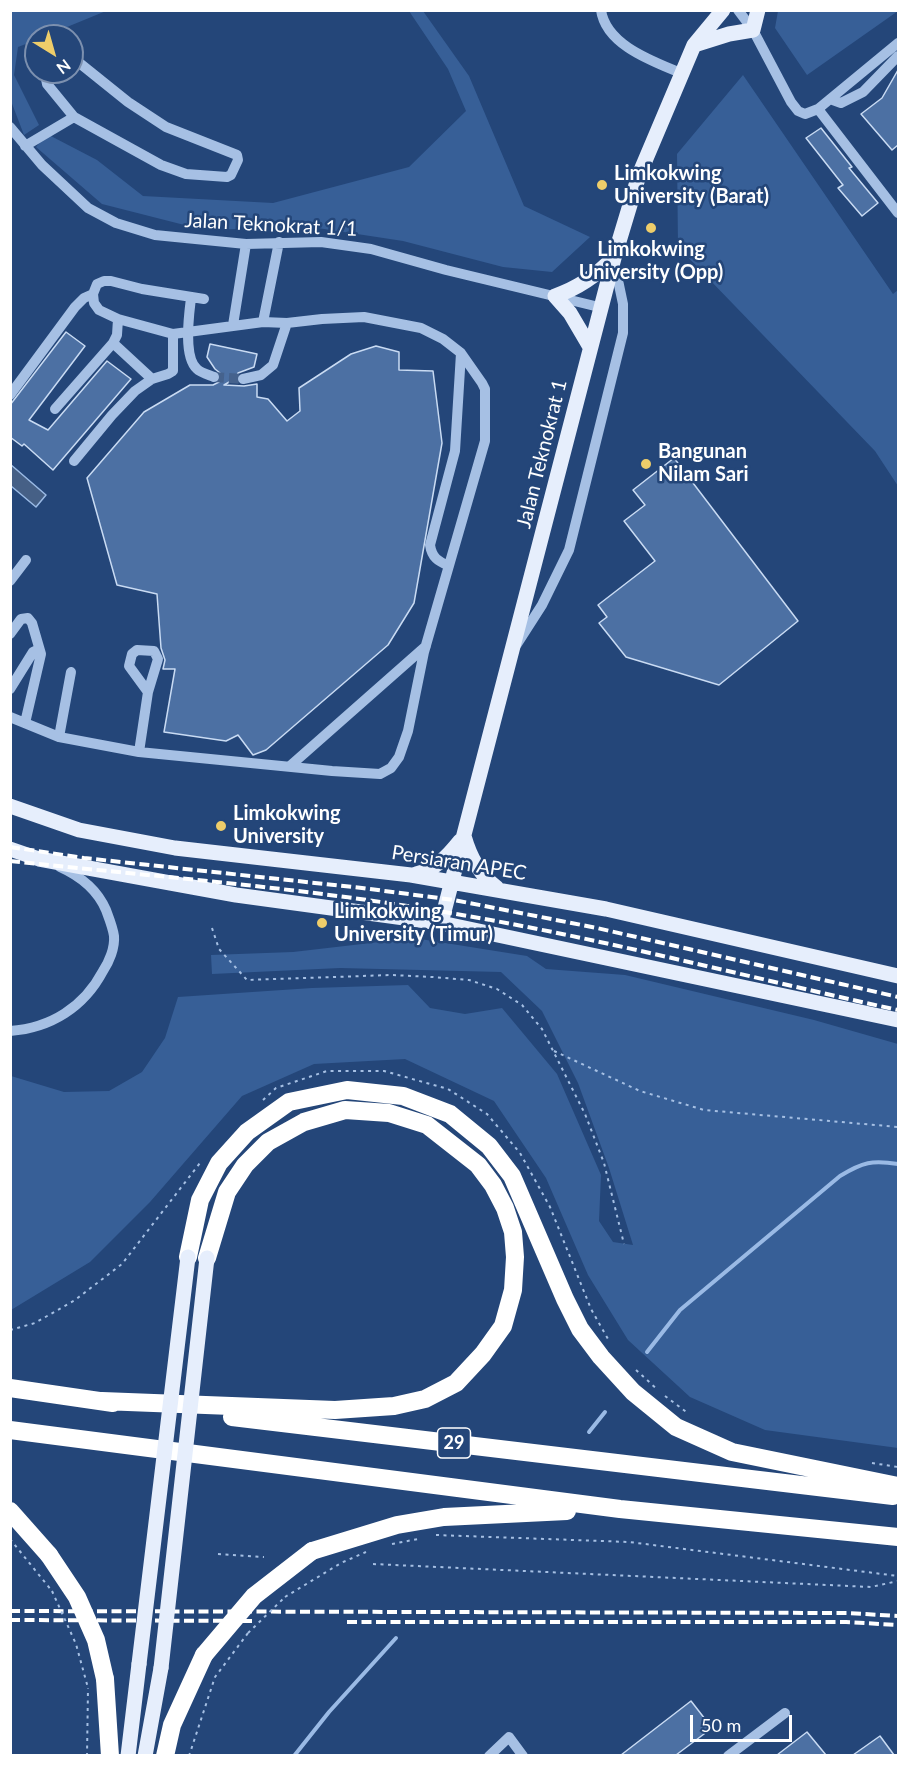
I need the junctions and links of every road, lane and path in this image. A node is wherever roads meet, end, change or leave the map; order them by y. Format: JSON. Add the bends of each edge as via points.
{"nodes":[{"id":1,"x":601,"y":10,"type":"edge"},
{"id":2,"x":723,"y":10,"type":"edge"},
{"id":3,"x":738,"y":10,"type":"edge"},
{"id":4,"x":758,"y":10,"type":"edge"},
{"id":5,"x":753,"y":30,"type":"junction"},
{"id":6,"x":898,"y":43,"type":"edge"},
{"id":7,"x":694,"y":45,"type":"junction"},
{"id":8,"x":898,"y":56,"type":"edge"},
{"id":9,"x":84,"y":67,"type":"edge"},
{"id":10,"x":683,"y":74,"type":"junction"},
{"id":11,"x":47,"y":84,"type":"edge"},
{"id":12,"x":830,"y":99,"type":"junction"},
{"id":13,"x":818,"y":109,"type":"junction"},
{"id":14,"x":74,"y":117,"type":"junction"},
{"id":15,"x":10,"y":127,"type":"edge"},
{"id":16,"x":25,"y":146,"type":"junction"},
{"id":17,"x":898,"y":213,"type":"edge"},
{"id":18,"x":279,"y":242,"type":"junction"},
{"id":19,"x":246,"y":244,"type":"junction"},
{"id":20,"x":614,"y":258,"type":"junction"},
{"id":21,"x":93,"y":294,"type":"junction"},
{"id":22,"x":555,"y":296,"type":"junction"},
{"id":23,"x":191,"y":298,"type":"junction"},
{"id":24,"x":204,"y":299,"type":"dead end"},
{"id":25,"x":599,"y":307,"type":"junction"},
{"id":26,"x":118,"y":318,"type":"junction"},
{"id":27,"x":263,"y":322,"type":"junction"},
{"id":28,"x":287,"y":323,"type":"junction"},
{"id":29,"x":233,"y":325,"type":"junction"},
{"id":30,"x":187,"y":333,"type":"junction"},
{"id":31,"x":173,"y":334,"type":"junction"},
{"id":32,"x":113,"y":343,"type":"junction"},
{"id":33,"x":590,"y":347,"type":"junction"},
{"id":34,"x":461,"y":352,"type":"junction"},
{"id":35,"x":214,"y":377,"type":"tunnel mouth"},
{"id":36,"x":152,"y":379,"type":"junction"},
{"id":37,"x":243,"y":379,"type":"tunnel mouth"},
{"id":38,"x":10,"y":395,"type":"edge"},
{"id":39,"x":55,"y":410,"type":"dead end"},
{"id":40,"x":74,"y":461,"type":"dead end"},
{"id":41,"x":26,"y":560,"type":"dead end"},
{"id":42,"x":449,"y":566,"type":"junction"},
{"id":43,"x":10,"y":581,"type":"edge"},
{"id":44,"x":10,"y":634,"type":"edge"},
{"id":45,"x":426,"y":645,"type":"junction"},
{"id":46,"x":39,"y":650,"type":"junction"},
{"id":47,"x":513,"y":651,"type":"junction"},
{"id":48,"x":71,"y":672,"type":"dead end"},
{"id":49,"x":10,"y":689,"type":"edge"},
{"id":50,"x":148,"y":692,"type":"dead end"},
{"id":51,"x":10,"y":717,"type":"edge"},
{"id":52,"x":25,"y":723,"type":"junction"},
{"id":53,"x":59,"y":737,"type":"junction"},
{"id":54,"x":139,"y":752,"type":"junction"},
{"id":55,"x":290,"y":766,"type":"junction"},
{"id":56,"x":10,"y":806,"type":"edge"},
{"id":57,"x":464,"y":836,"type":"junction"},
{"id":58,"x":10,"y":849,"type":"edge"},
{"id":59,"x":39,"y":859,"type":"junction"},
{"id":60,"x":411,"y":875,"type":"junction"},
{"id":61,"x":453,"y":881,"type":"junction"},
{"id":62,"x":501,"y":890,"type":"junction"},
{"id":63,"x":441,"y":923,"type":"junction"},
{"id":64,"x":212,"y":928,"type":"dead end"},
{"id":65,"x":898,"y":976,"type":"edge"},
{"id":66,"x":898,"y":1020,"type":"edge"},
{"id":67,"x":10,"y":1032,"type":"edge"},
{"id":68,"x":553,"y":1050,"type":"junction"},
{"id":69,"x":260,"y":1102,"type":"dead end"},
{"id":70,"x":898,"y":1127,"type":"edge"},
{"id":71,"x":206,"y":1155,"type":"dead end"},
{"id":72,"x":624,"y":1244,"type":"dead end"},
{"id":73,"x":188,"y":1257,"type":"joint"},
{"id":74,"x":207,"y":1258,"type":"joint"},
{"id":75,"x":10,"y":1330,"type":"edge"},
{"id":76,"x":611,"y":1343,"type":"dead end"},
{"id":77,"x":634,"y":1368,"type":"dead end"},
{"id":78,"x":10,"y":1389,"type":"edge"},
{"id":79,"x":102,"y":1401,"type":"junction"},
{"id":80,"x":692,"y":1417,"type":"dead end"},
{"id":81,"x":10,"y":1430,"type":"edge"},
{"id":82,"x":871,"y":1463,"type":"dead end"},
{"id":83,"x":898,"y":1467,"type":"edge"},
{"id":84,"x":898,"y":1486,"type":"edge"},
{"id":85,"x":898,"y":1497,"type":"edge"},
{"id":86,"x":620,"y":1509,"type":"junction"},
{"id":87,"x":10,"y":1511,"type":"edge"},
{"id":88,"x":434,"y":1535,"type":"dead end"},
{"id":89,"x":898,"y":1537,"type":"edge"},
{"id":90,"x":423,"y":1538,"type":"dead end"},
{"id":91,"x":10,"y":1539,"type":"edge"},
{"id":92,"x":390,"y":1545,"type":"dead end"},
{"id":93,"x":370,"y":1551,"type":"dead end"},
{"id":94,"x":218,"y":1554,"type":"dead end"},
{"id":95,"x":264,"y":1557,"type":"dead end"},
{"id":96,"x":373,"y":1564,"type":"dead end"},
{"id":97,"x":898,"y":1576,"type":"edge"},
{"id":98,"x":898,"y":1581,"type":"edge"},
{"id":99,"x":785,"y":1713,"type":"dead end"},
{"id":100,"x":87,"y":1755,"type":"edge"},
{"id":101,"x":110,"y":1755,"type":"edge"},
{"id":102,"x":128,"y":1755,"type":"edge"},
{"id":103,"x":145,"y":1755,"type":"edge"},
{"id":104,"x":165,"y":1755,"type":"edge"},
{"id":105,"x":189,"y":1755,"type":"edge"},
{"id":106,"x":489,"y":1755,"type":"edge"},
{"id":107,"x":523,"y":1755,"type":"edge"},
{"id":108,"x":728,"y":1755,"type":"edge"}],
"edges":[{"from":1,"to":10,"type":"street","via":[[612,33],[634,54]]},
{"from":2,"to":7,"type":"main road","name":"Jalan Teknokrat 1"},
{"from":3,"to":5,"type":"street"},
{"from":4,"to":5,"type":"main road"},
{"from":5,"to":7,"type":"main road"},
{"from":5,"to":13,"type":"street","via":[[798,111],[805,114]]},
{"from":6,"to":12,"type":"street"},
{"from":7,"to":10,"type":"main road","name":"Jalan Teknokrat 1"},
{"from":8,"to":12,"type":"street","via":[[863,92],[841,103]]},
{"from":9,"to":14,"type":"street","via":[[166,127],[237,155],[238,160],[230,177],[186,174],[161,165]]},
{"from":10,"to":20,"type":"main road","name":"Jalan Teknokrat 1","via":[[639,175]]},
{"from":11,"to":14,"type":"street"},
{"from":12,"to":13,"type":"street"},
{"from":13,"to":17,"type":"street"},
{"from":14,"to":16,"type":"street"},
{"from":15,"to":16,"type":"street","name":"Jalan Teknokrat 1/1"},
{"from":16,"to":19,"type":"street","name":"Jalan Teknokrat 1/1","via":[[88,208],[116,223],[155,235]]},
{"from":18,"to":19,"type":"street","name":"Jalan Teknokrat 1/1"},
{"from":18,"to":22,"type":"street","name":"Jalan Teknokrat 1/1","via":[[321,242],[371,249]]},
{"from":18,"to":27,"type":"street"},
{"from":19,"to":29,"type":"street"},
{"from":20,"to":22,"type":"main road","via":[[582,285]]},
{"from":20,"to":25,"type":"main road","name":"Jalan Teknokrat 1"},
{"from":20,"to":47,"type":"street","via":[[623,304],[623,333],[569,550],[542,605]]},
{"from":21,"to":23,"type":"street","via":[[97,284],[111,281]]},
{"from":21,"to":26,"type":"street","via":[[96,308]]},
{"from":21,"to":38,"type":"street","via":[[75,307]]},
{"from":22,"to":25,"type":"street","name":"Jalan Teknokrat 1/1"},
{"from":22,"to":33,"type":"main road"},
{"from":23,"to":24,"type":"street"},
{"from":23,"to":30,"type":"street"},
{"from":25,"to":33,"type":"main road","name":"Jalan Teknokrat 1"},
{"from":26,"to":31,"type":"street"},
{"from":26,"to":32,"type":"street"},
{"from":27,"to":28,"type":"street"},
{"from":27,"to":29,"type":"street"},
{"from":28,"to":34,"type":"street","via":[[364,317],[421,328]]},
{"from":28,"to":37,"type":"street","via":[[273,365],[261,375]]},
{"from":29,"to":30,"type":"street"},
{"from":30,"to":31,"type":"street"},
{"from":30,"to":35,"type":"street","via":[[193,364]]},
{"from":31,"to":36,"type":"street","via":[[172,371]]},
{"from":32,"to":36,"type":"street"},
{"from":32,"to":39,"type":"street"},
{"from":33,"to":47,"type":"main road","name":"Jalan Teknokrat 1"},
{"from":34,"to":42,"type":"street","via":[[485,389],[486,434]]},
{"from":34,"to":42,"type":"street","via":[[455,451],[430,545],[437,560]]},
{"from":36,"to":40,"type":"street","via":[[112,415]]},
{"from":41,"to":43,"type":"street"},
{"from":42,"to":45,"type":"street"},
{"from":44,"to":46,"type":"street","via":[[21,619],[28,618]]},
{"from":45,"to":55,"type":"street"},
{"from":45,"to":55,"type":"street","via":[[408,731],[391,768],[380,774]]},
{"from":46,"to":49,"type":"street","via":[[33,652]]},
{"from":46,"to":52,"type":"street"},
{"from":47,"to":57,"type":"main road","name":"Jalan Teknokrat 1"},
{"from":48,"to":53,"type":"street"},
{"from":50,"to":54,"type":"street"},
{"from":51,"to":52,"type":"street"},
{"from":52,"to":53,"type":"street"},
{"from":53,"to":54,"type":"street"},
{"from":54,"to":55,"type":"street"},
{"from":56,"to":60,"type":"main road","name":"Persiaran APEC","via":[[78,830],[175,848]]},
{"from":57,"to":60,"type":"main road","via":[[436,866]]},
{"from":57,"to":61,"type":"main road","name":"Jalan Teknokrat 1"},
{"from":57,"to":62,"type":"main road","via":[[477,866]]},
{"from":58,"to":59,"type":"main road"},
{"from":59,"to":63,"type":"main road","via":[[236,895]]},
{"from":59,"to":67,"type":"street","via":[[73,873],[89,885],[102,900],[114,938],[109,961],[81,1002],[47,1023]]},
{"from":60,"to":61,"type":"main road","name":"Persiaran APEC"},
{"from":61,"to":62,"type":"main road","name":"Persiaran APEC"},
{"from":61,"to":63,"type":"main road","name":"Jalan Teknokrat 1"},
{"from":62,"to":65,"type":"main road","name":"Persiaran APEC","via":[[606,909]]},
{"from":63,"to":66,"type":"main road"},
{"from":64,"to":68,"type":"path","via":[[219,949],[247,980],[392,975],[469,980],[497,989],[522,1005]]},
{"from":68,"to":70,"type":"path","via":[[640,1091],[704,1110]]},
{"from":68,"to":72,"type":"path","via":[[604,1163]]},
{"from":69,"to":76,"type":"path","via":[[276,1088],[327,1071],[384,1071],[448,1089],[487,1114],[520,1153],[550,1207],[591,1310]]},
{"from":71,"to":75,"type":"path","via":[[122,1264],[75,1300],[35,1323]]},
{"from":73,"to":84,"type":"highway","via":[[200,1200],[219,1162],[247,1132],[290,1102],[347,1090],[403,1096],[450,1114],[489,1146],[512,1176],[580,1329],[633,1392],[676,1426],[732,1452]]},
{"from":73,"to":102,"type":"main road","bridge":true},
{"from":74,"to":79,"type":"highway","via":[[227,1192],[246,1165],[268,1142],[304,1122],[345,1110],[388,1113],[427,1125],[478,1165],[505,1208],[513,1232],[515,1257],[513,1290],[503,1326],[456,1383],[425,1400],[335,1410]]},
{"from":74,"to":103,"type":"main road","bridge":true,"via":[[160,1668]]},
{"from":77,"to":80,"type":"path"},
{"from":78,"to":79,"type":"highway","number":"29"},
{"from":79,"to":85,"type":"highway","number":"29"},
{"from":81,"to":86,"type":"highway","number":"29"},
{"from":82,"to":83,"type":"path"},
{"from":86,"to":89,"type":"highway","number":"29"},
{"from":86,"to":104,"type":"highway","bridge":true,"via":[[444,1517],[397,1525],[312,1551],[254,1596],[204,1655],[172,1725]]},
{"from":87,"to":101,"type":"highway","bridge":true,"via":[[49,1555],[77,1597],[96,1640],[105,1679]]},
{"from":88,"to":97,"type":"path","via":[[629,1542]]},
{"from":90,"to":92,"type":"path"},
{"from":91,"to":100,"type":"path","bridge":true,"via":[[52,1591],[76,1644],[88,1688]]},
{"from":93,"to":105,"type":"path","bridge":true,"via":[[341,1563],[285,1597],[248,1633],[215,1677]]},
{"from":94,"to":95,"type":"path"},
{"from":96,"to":98,"type":"path","via":[[871,1587]]},
{"from":99,"to":108,"type":"street"},
{"from":106,"to":107,"type":"street","via":[[509,1737]]}]}
